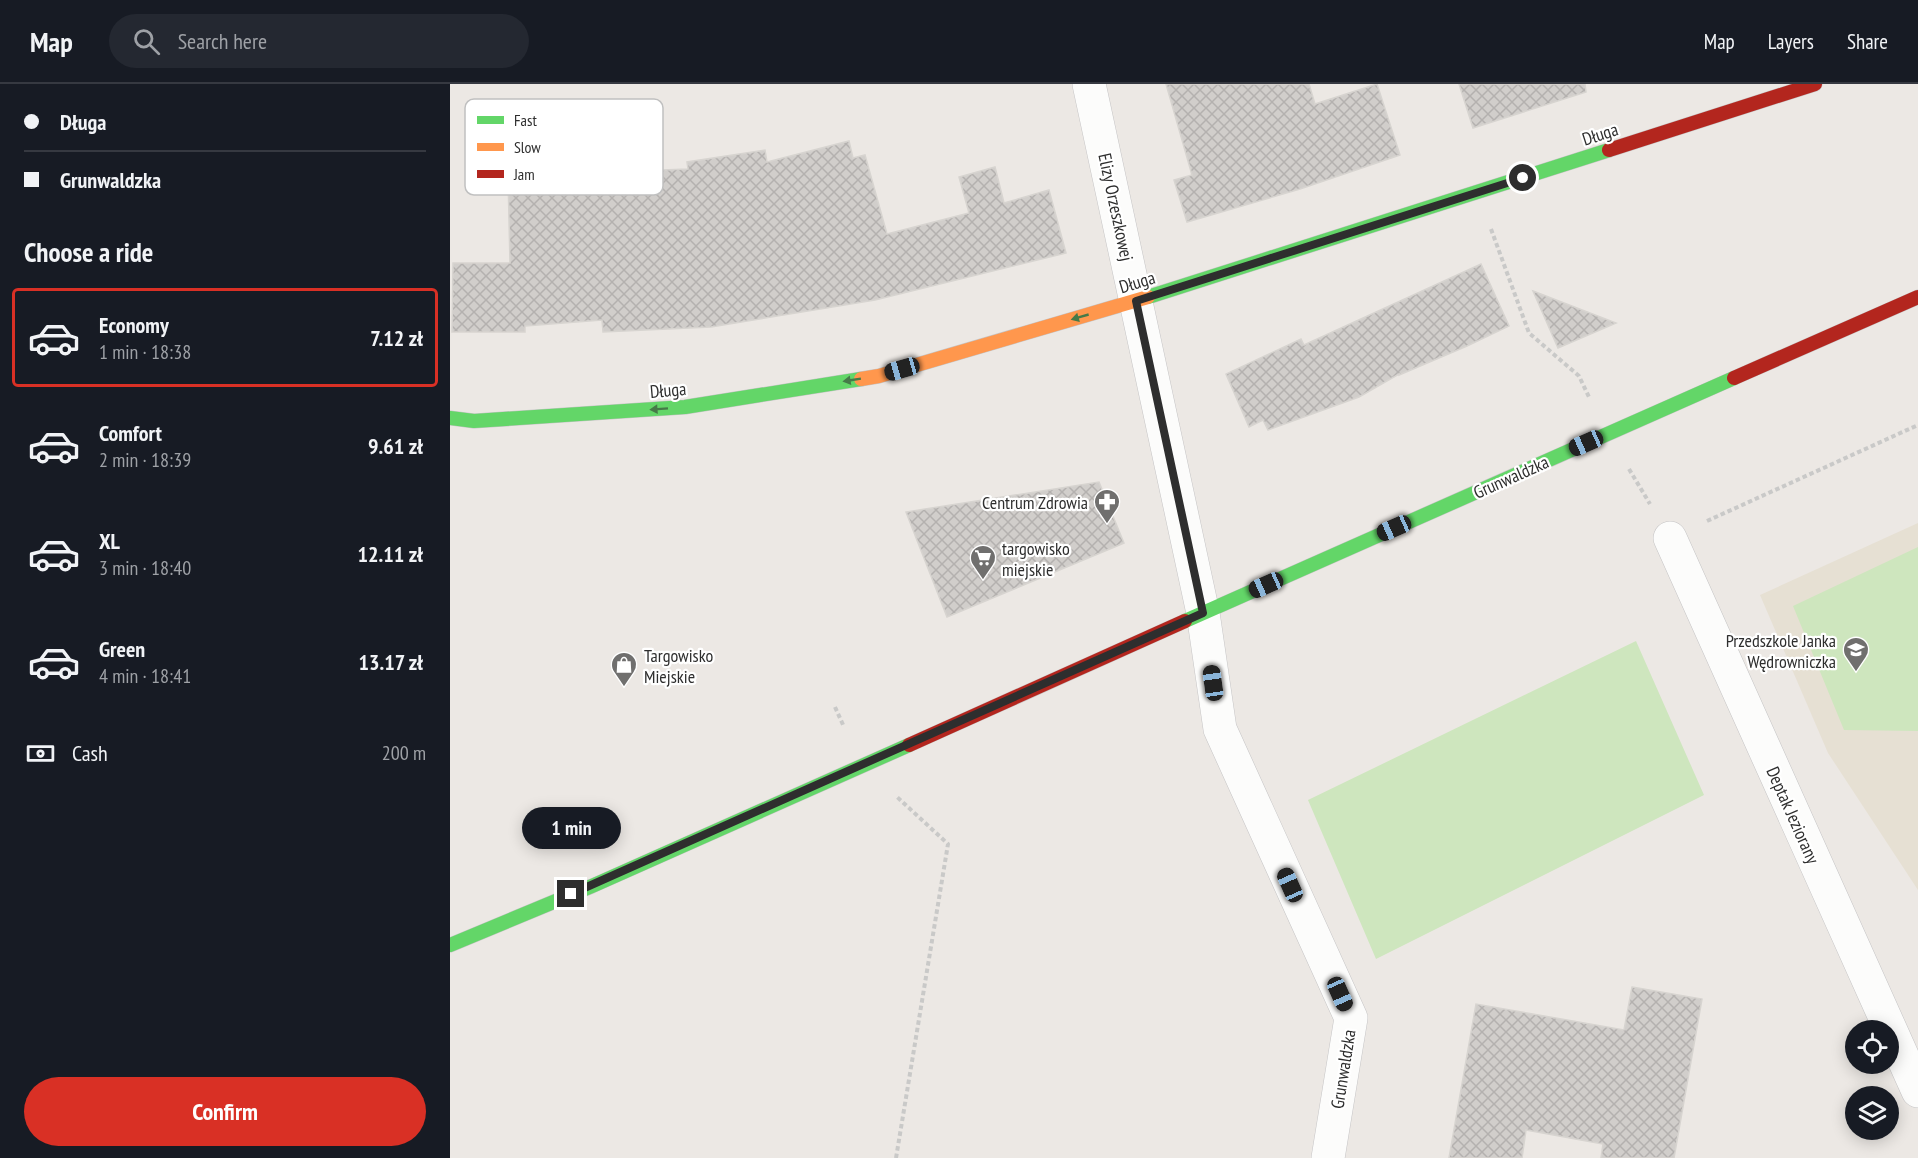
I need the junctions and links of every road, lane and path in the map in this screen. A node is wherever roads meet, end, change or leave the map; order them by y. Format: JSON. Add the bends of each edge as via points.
{"nodes":[{"id":1,"x":1089,"y":84,"type":"edge"},
{"id":2,"x":1815,"y":84,"type":"edge"},
{"id":3,"x":1478,"y":192,"type":"junction"},
{"id":4,"x":1918,"y":297,"type":"edge"},
{"id":5,"x":1136,"y":301,"type":"junction"},
{"id":6,"x":450,"y":418,"type":"edge"},
{"id":7,"x":1918,"y":425,"type":"edge"},
{"id":8,"x":1607,"y":434,"type":"junction"},
{"id":9,"x":1670,"y":538,"type":"junction"},
{"id":10,"x":1203,"y":613,"type":"junction"},
{"id":11,"x":948,"y":844,"type":"dead end"},
{"id":12,"x":450,"y":945,"type":"edge"},
{"id":13,"x":1918,"y":1091,"type":"edge"},
{"id":14,"x":896,"y":1158,"type":"edge"},
{"id":15,"x":1328,"y":1158,"type":"edge"}],
"edges":[{"from":1,"to":5,"type":"street","name":"Elizy Orzeszkowej"},
{"from":2,"to":3,"type":"main road","name":"Długa"},
{"from":3,"to":5,"type":"main road","name":"Długa"},
{"from":3,"to":8,"type":"path","via":[[1529,333],[1579,376]]},
{"from":4,"to":8,"type":"main road","name":"Grunwaldzka"},
{"from":5,"to":6,"type":"main road","name":"Długa","one_way":true,"via":[[879,376],[685,407],[474,421]]},
{"from":5,"to":10,"type":"street","name":"Elizy Orzeszkowej"},
{"from":7,"to":9,"type":"path"},
{"from":8,"to":9,"type":"path"},
{"from":8,"to":10,"type":"main road","name":"Grunwaldzka"},
{"from":9,"to":13,"type":"street","name":"Deptak Jeziorany"},
{"from":10,"to":12,"type":"main road","name":"Grunwaldzka","via":[[592,886]]},
{"from":10,"to":15,"type":"street","name":"Grunwaldzka","via":[[1220,729],[1351,1018]]},
{"from":11,"to":14,"type":"path"}]}
